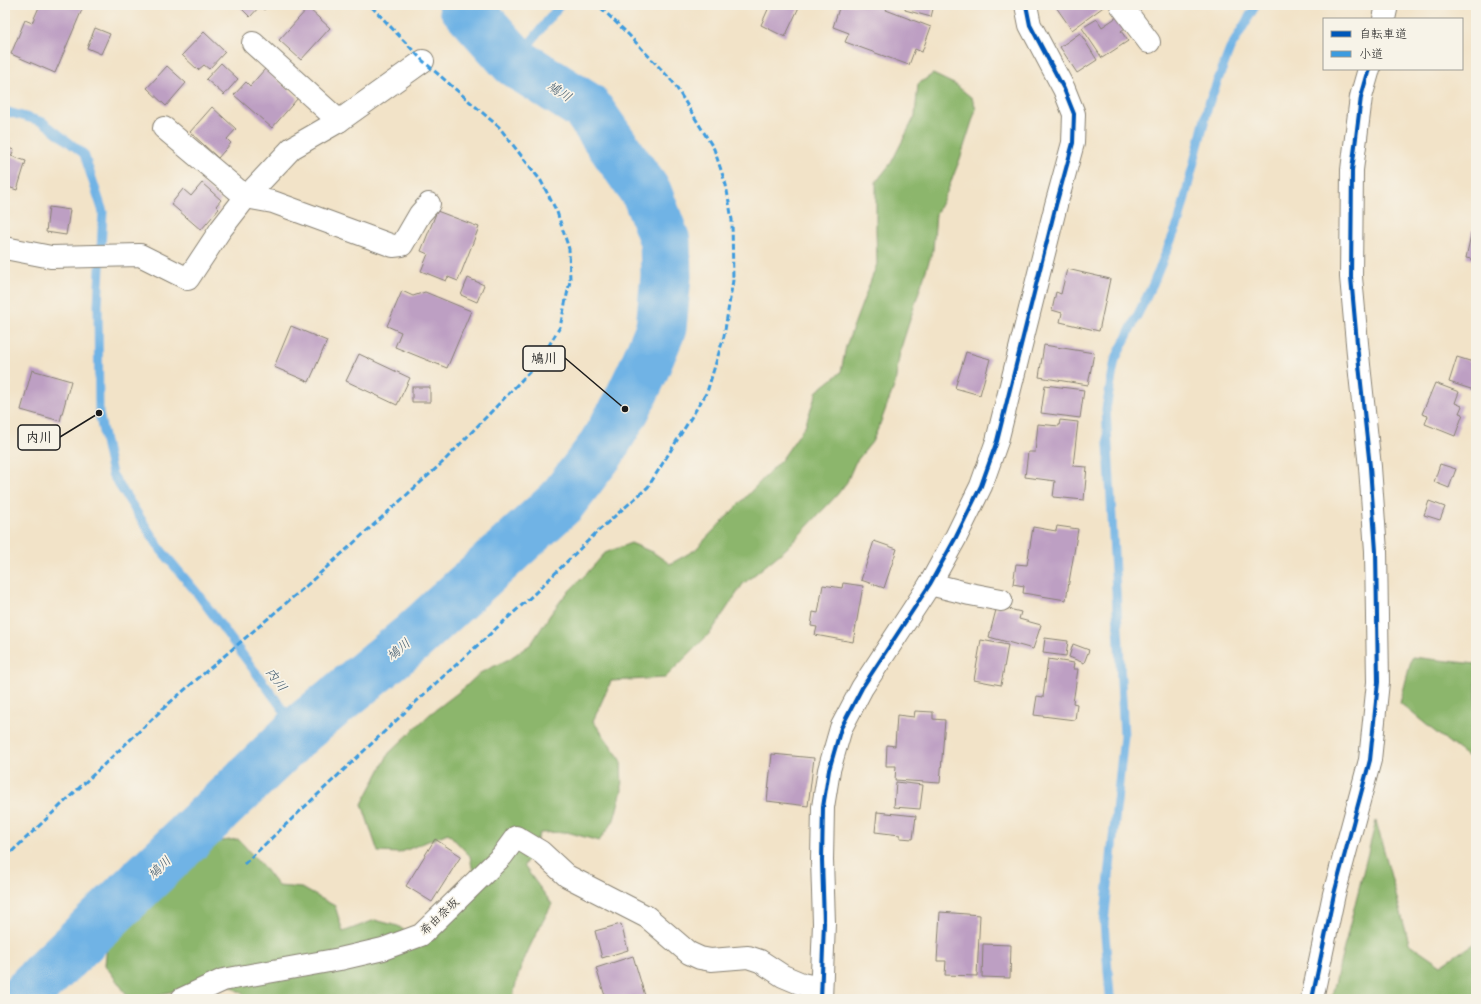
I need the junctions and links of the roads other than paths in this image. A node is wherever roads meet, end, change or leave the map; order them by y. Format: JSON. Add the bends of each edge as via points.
{"nodes":[{"id":1,"x":1026,"y":5,"type":"edge"},
{"id":2,"x":1121,"y":5,"type":"edge"},
{"id":3,"x":1387,"y":5,"type":"edge"},
{"id":4,"x":1384,"y":18,"type":"edge"},
{"id":5,"x":1149,"y":42,"type":"dead end"},
{"id":6,"x":253,"y":44,"type":"dead end"},
{"id":7,"x":423,"y":61,"type":"dead end"},
{"id":8,"x":1369,"y":70,"type":"edge"},
{"id":9,"x":339,"y":121,"type":"junction"},
{"id":10,"x":164,"y":128,"type":"dead end"},
{"id":11,"x":246,"y":197,"type":"junction"},
{"id":12,"x":429,"y":204,"type":"dead end"},
{"id":13,"x":5,"y":248,"type":"edge"},
{"id":14,"x":930,"y":584,"type":"junction"},
{"id":15,"x":1001,"y":600,"type":"dead end"},
{"id":16,"x":821,"y":993,"type":"edge"},
{"id":17,"x":182,"y":999,"type":"edge"},
{"id":18,"x":1312,"y":999,"type":"edge"}],
"edges":[{"from":1,"to":14,"type":"street","via":[[1030,25],[1074,114],[1073,143],[997,441],[981,486]]},
{"from":2,"to":5,"type":"street"},
{"from":3,"to":4,"type":"street"},
{"from":6,"to":9,"type":"street"},
{"from":7,"to":9,"type":"street"},
{"from":8,"to":18,"type":"street","via":[[1361,97],[1352,170],[1351,276],[1372,490],[1376,551],[1378,682],[1370,760],[1334,894]]},
{"from":9,"to":11,"type":"street","via":[[292,148]]},
{"from":10,"to":11,"type":"street"},
{"from":11,"to":12,"type":"street","via":[[273,202],[393,246],[402,245],[420,214]]},
{"from":11,"to":13,"type":"street","via":[[220,229],[188,279],[140,255],[51,257]]},
{"from":14,"to":15,"type":"street"},
{"from":14,"to":16,"type":"street","via":[[862,688],[841,728],[829,770],[824,807],[822,860],[824,923]]},
{"from":16,"to":17,"type":"street","name":"希由奈坂","via":[[748,957],[711,960],[689,953],[647,917],[567,876],[541,852],[516,837],[502,856],[421,935],[383,949],[340,959],[223,980]]}]}
